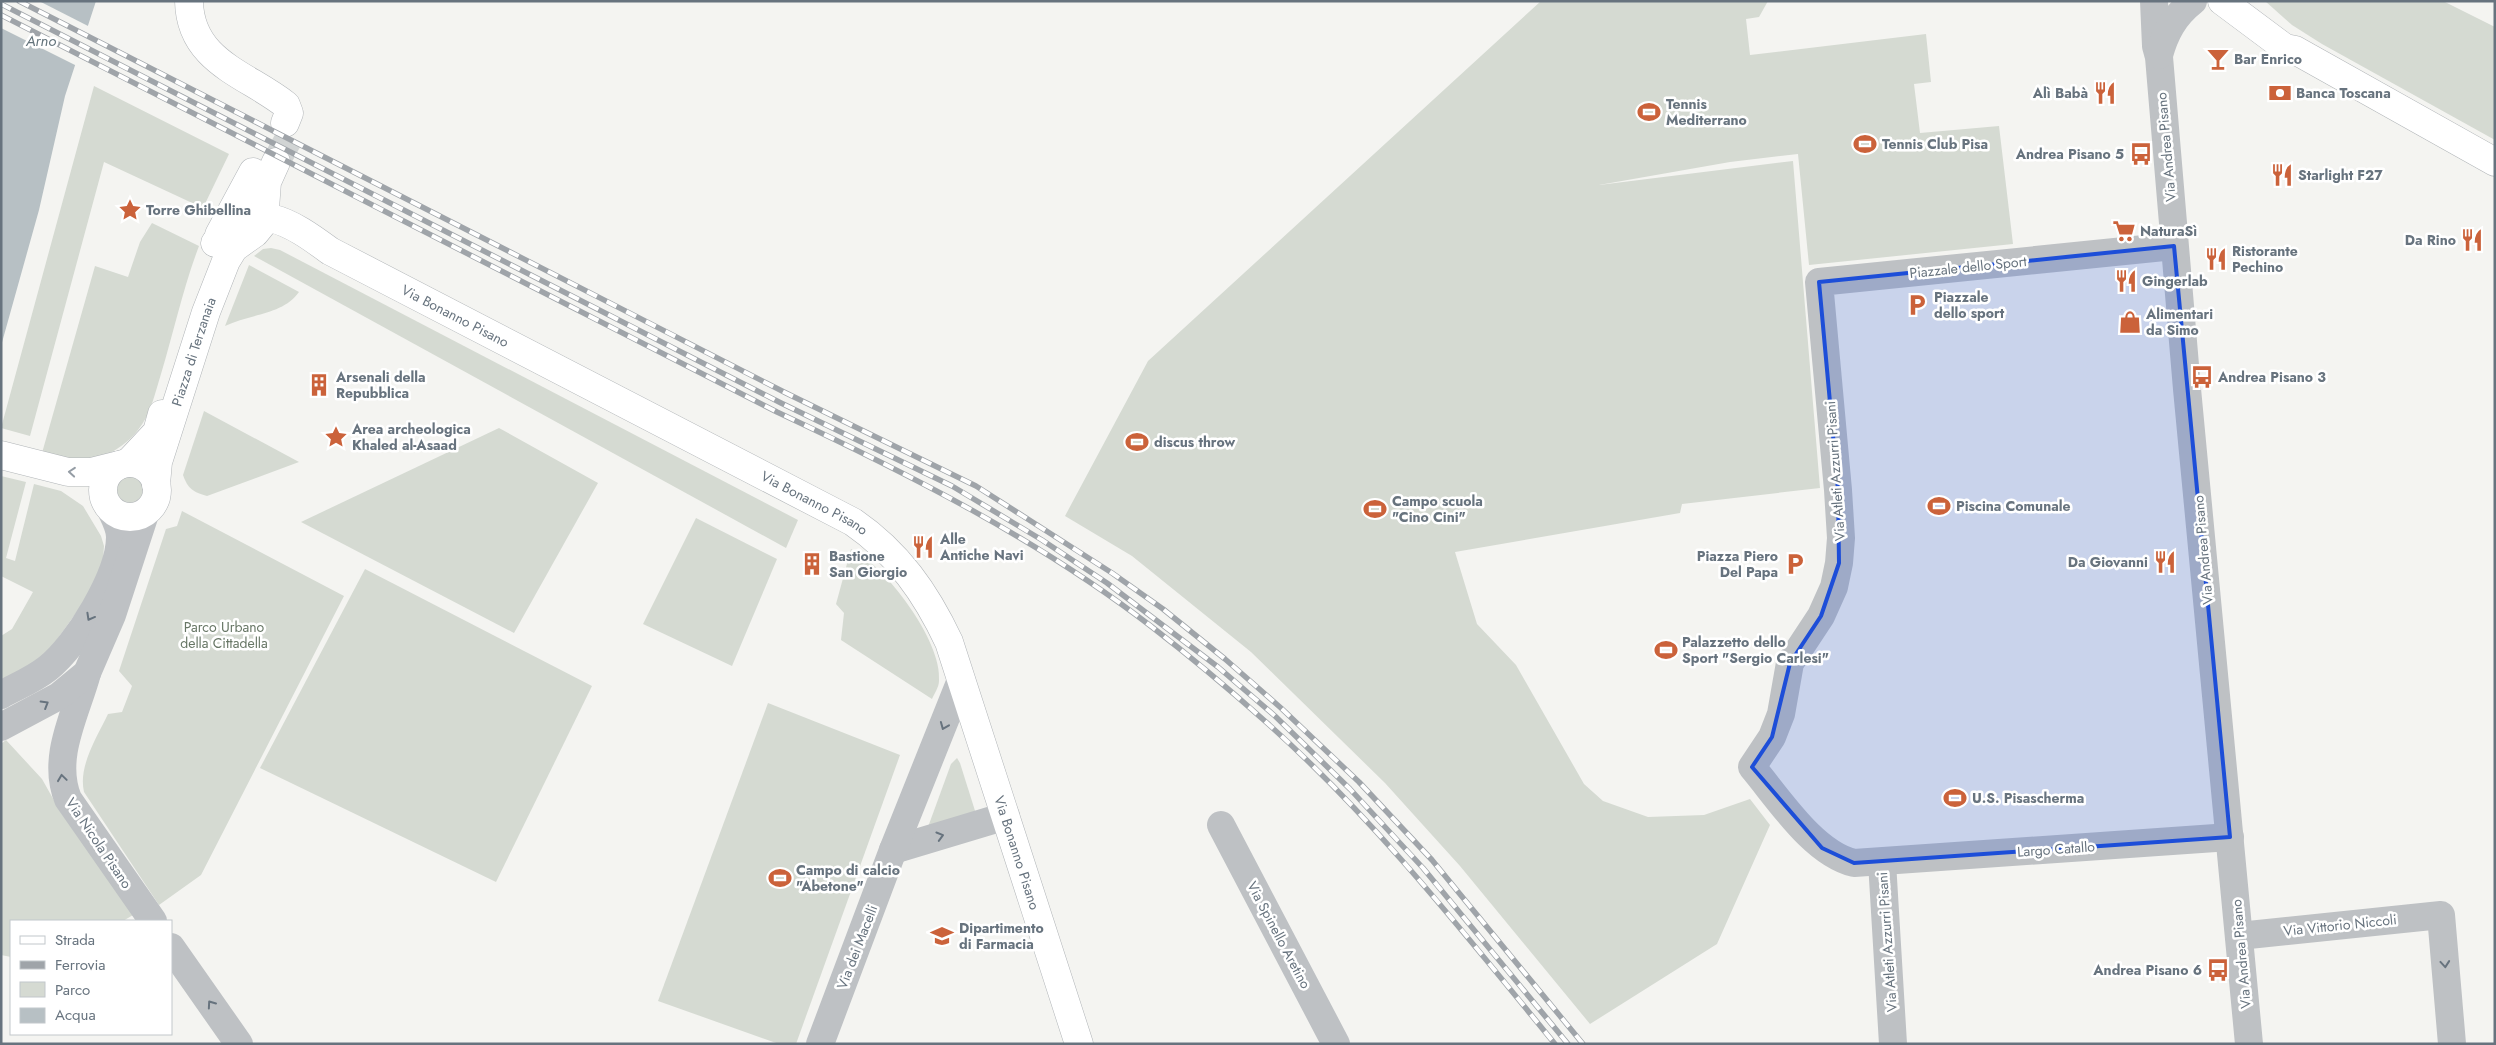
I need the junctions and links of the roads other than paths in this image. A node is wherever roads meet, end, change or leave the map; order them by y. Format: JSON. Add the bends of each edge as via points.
{"nodes":[{"id":1,"x":189,"y":1,"type":"edge"},
{"id":2,"x":2154,"y":1,"type":"edge"},
{"id":3,"x":2193,"y":1,"type":"edge"},
{"id":4,"x":2222,"y":1,"type":"edge"},
{"id":5,"x":2256,"y":1,"type":"edge"},
{"id":6,"x":2295,"y":50,"type":"junction"},
{"id":7,"x":2159,"y":57,"type":"junction"},
{"id":8,"x":289,"y":119,"type":"dead end"},
{"id":9,"x":2495,"y":162,"type":"edge"},
{"id":10,"x":263,"y":165,"type":"tunnel mouth"},
{"id":11,"x":250,"y":219,"type":"junction"},
{"id":12,"x":2174,"y":246,"type":"junction"},
{"id":13,"x":1824,"y":340,"type":"joint"},
{"id":14,"x":1,"y":455,"type":"edge"},
{"id":15,"x":124,"y":464,"type":"junction"},
{"id":16,"x":156,"y":484,"type":"junction"},
{"id":17,"x":110,"y":508,"type":"junction"},
{"id":18,"x":146,"y":511,"type":"junction"},
{"id":19,"x":87,"y":673,"type":"junction"},
{"id":20,"x":961,"y":680,"type":"junction"},
{"id":21,"x":1,"y":695,"type":"edge"},
{"id":22,"x":1,"y":727,"type":"edge"},
{"id":23,"x":1006,"y":816,"type":"junction"},
{"id":24,"x":1221,"y":826,"type":"dead end"},
{"id":25,"x":2230,"y":837,"type":"junction"},
{"id":26,"x":893,"y":850,"type":"junction"},
{"id":27,"x":1882,"y":862,"type":"junction"},
{"id":28,"x":152,"y":920,"type":"edge"},
{"id":29,"x":2239,"y":936,"type":"junction"},
{"id":30,"x":172,"y":948,"type":"edge"},
{"id":31,"x":239,"y":1044,"type":"edge"},
{"id":32,"x":820,"y":1044,"type":"edge"},
{"id":33,"x":1079,"y":1044,"type":"edge"},
{"id":34,"x":1336,"y":1044,"type":"edge"},
{"id":35,"x":1893,"y":1044,"type":"edge"},
{"id":36,"x":2249,"y":1044,"type":"edge"},
{"id":37,"x":2452,"y":1044,"type":"edge"}],
"edges":[{"from":1,"to":8,"type":"main road","via":[[194,26],[214,58]]},
{"from":2,"to":7,"type":"street","name":"Via Andrea Pisano"},
{"from":3,"to":7,"type":"street","name":"Via Andrea Pisano","via":[[2172,23]]},
{"from":4,"to":6,"type":"main road","via":[[2285,48]]},
{"from":5,"to":6,"type":"main road"},
{"from":6,"to":9,"type":"main road"},
{"from":7,"to":12,"type":"street","name":"Via Andrea Pisano"},
{"from":10,"to":11,"type":"main road"},
{"from":11,"to":15,"type":"main road","name":"Piazza di Terzanaia","via":[[215,243],[201,277],[157,432]]},
{"from":11,"to":16,"type":"main road","name":"Piazza di Terzanaia","via":[[226,261],[206,312],[158,462]]},
{"from":11,"to":20,"type":"main road","name":"Via Bonanno Pisano","via":[[272,233],[330,251],[853,522],[882,544],[924,594],[949,642]]},
{"from":12,"to":13,"type":"street","name":"Piazzale dello Sport","via":[[1819,282]]},
{"from":12,"to":25,"type":"street","name":"Via Andrea Pisano"},
{"from":13,"to":27,"type":"street","name":"Via Atleti Azzurri Pisani","via":[[1838,490],[1839,563],[1834,587],[1821,616],[1790,663],[1781,714],[1772,737],[1752,767],[1827,852],[1854,863]]},
{"from":15,"to":14,"type":"main road","one_way":true,"via":[[92,472],[68,472]]},
{"from":15,"to":16,"type":"main road","via":[[145,467]]},
{"from":15,"to":17,"type":"main road","via":[[110,472],[104,485],[104,498]]},
{"from":16,"to":18,"type":"main road","via":[[155,499]]},
{"from":17,"to":18,"type":"main road","via":[[128,517]]},
{"from":17,"to":21,"type":"street","one_way":true,"via":[[120,539],[102,592],[87,622],[50,667]]},
{"from":18,"to":19,"type":"street","name":"Via Nicola Pisano","via":[[112,615]]},
{"from":22,"to":19,"type":"street","one_way":true,"via":[[59,696]]},
{"from":28,"to":19,"type":"street","name":"Via Nicola Pisano","one_way":true,"via":[[68,799],[62,782],[62,758]]},
{"from":20,"to":23,"type":"main road","name":"Via Bonanno Pisano"},
{"from":20,"to":26,"type":"street","name":"Via dei Macelli","one_way":true},
{"from":26,"to":23,"type":"street","one_way":true},
{"from":23,"to":33,"type":"main road","name":"Via Bonanno Pisano"},
{"from":24,"to":34,"type":"street","name":"Via Spinello Aretino"},
{"from":25,"to":27,"type":"street","name":"Largo Catallo"},
{"from":25,"to":29,"type":"street","name":"Via Andrea Pisano"},
{"from":26,"to":32,"type":"street","name":"Via dei Macelli"},
{"from":27,"to":35,"type":"street","name":"Via Atleti Azzurri Pisani"},
{"from":29,"to":36,"type":"street","name":"Via Andrea Pisano"},
{"from":29,"to":37,"type":"street","name":"Via Vittorio Niccoli","one_way":true,"via":[[2441,915]]},
{"from":31,"to":30,"type":"street","one_way":true}]}
